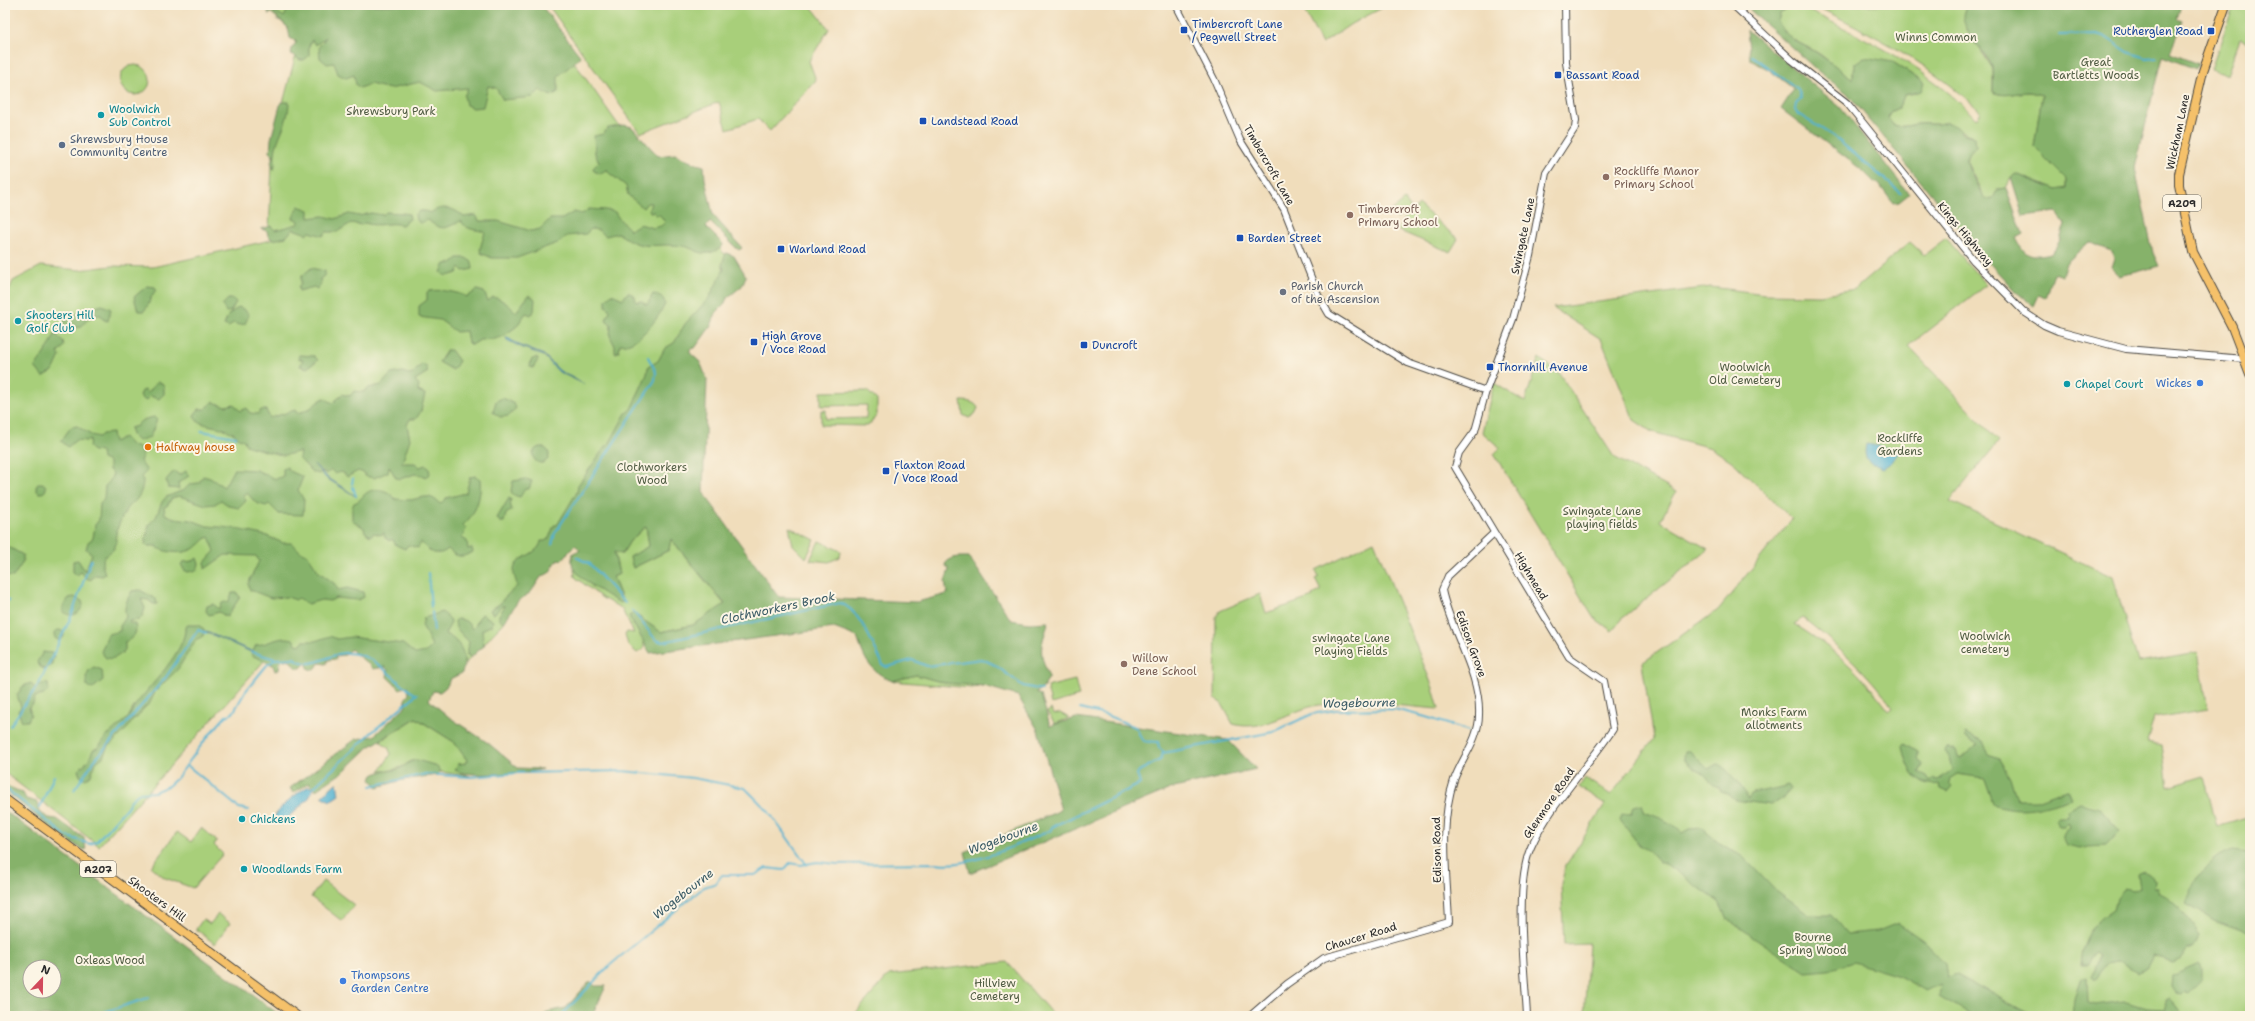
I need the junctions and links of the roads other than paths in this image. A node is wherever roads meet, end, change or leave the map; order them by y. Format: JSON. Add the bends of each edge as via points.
{"nodes":[{"id":1,"x":1176,"y":5,"type":"edge"},
{"id":2,"x":1565,"y":5,"type":"edge"},
{"id":3,"x":1733,"y":5,"type":"edge"},
{"id":4,"x":2226,"y":5,"type":"edge"},
{"id":5,"x":2244,"y":359,"type":"junction"},
{"id":6,"x":2250,"y":374,"type":"edge"},
{"id":7,"x":1486,"y":391,"type":"junction"},
{"id":8,"x":1455,"y":467,"type":"joint"},
{"id":9,"x":1494,"y":533,"type":"junction"},
{"id":10,"x":1604,"y":681,"type":"joint"},
{"id":11,"x":1454,"y":779,"type":"joint"},
{"id":12,"x":5,"y":799,"type":"edge"},
{"id":13,"x":1448,"y":922,"type":"joint"},
{"id":14,"x":297,"y":1016,"type":"edge"},
{"id":15,"x":1250,"y":1016,"type":"edge"},
{"id":16,"x":1526,"y":1016,"type":"edge"}],
"edges":[{"from":1,"to":7,"type":"street","name":"Timbercroft Lane","via":[[1214,79],[1240,140],[1284,209],[1326,310],[1333,318],[1403,360]]},
{"from":2,"to":7,"type":"street","name":"Swingate Lane","via":[[1566,63],[1576,120],[1575,128],[1546,173],[1522,287]]},
{"from":3,"to":5,"type":"street","name":"Kings Highway","via":[[1781,51],[1850,106],[1992,282],[2033,319],[2058,331],[2118,347]]},
{"from":4,"to":5,"type":"main road","name":"Wickham Lane","number":"A209","via":[[2203,71],[2179,174],[2179,185],[2193,252],[2232,327]]},
{"from":5,"to":6,"type":"main road","name":"Wickham Lane","number":"A209"},
{"from":7,"to":8,"type":"street","name":"Swingate Lane","via":[[1475,431],[1459,453]]},
{"from":8,"to":9,"type":"street","name":"Highmead"},
{"from":9,"to":10,"type":"street","name":"Highmead","via":[[1569,657]]},
{"from":9,"to":11,"type":"street","name":"Edison Grove","via":[[1448,576],[1442,590],[1478,696],[1480,716],[1474,739]]},
{"from":10,"to":16,"type":"street","name":"Glenmore Road","via":[[1613,729],[1549,816],[1531,847],[1524,867]]},
{"from":11,"to":13,"type":"street","name":"Edison Road","via":[[1445,818]]},
{"from":12,"to":14,"type":"main road","name":"Shooters Hill","number":"A207"},
{"from":13,"to":15,"type":"street","name":"Chaucer Road","via":[[1324,958],[1287,984]]}]}
